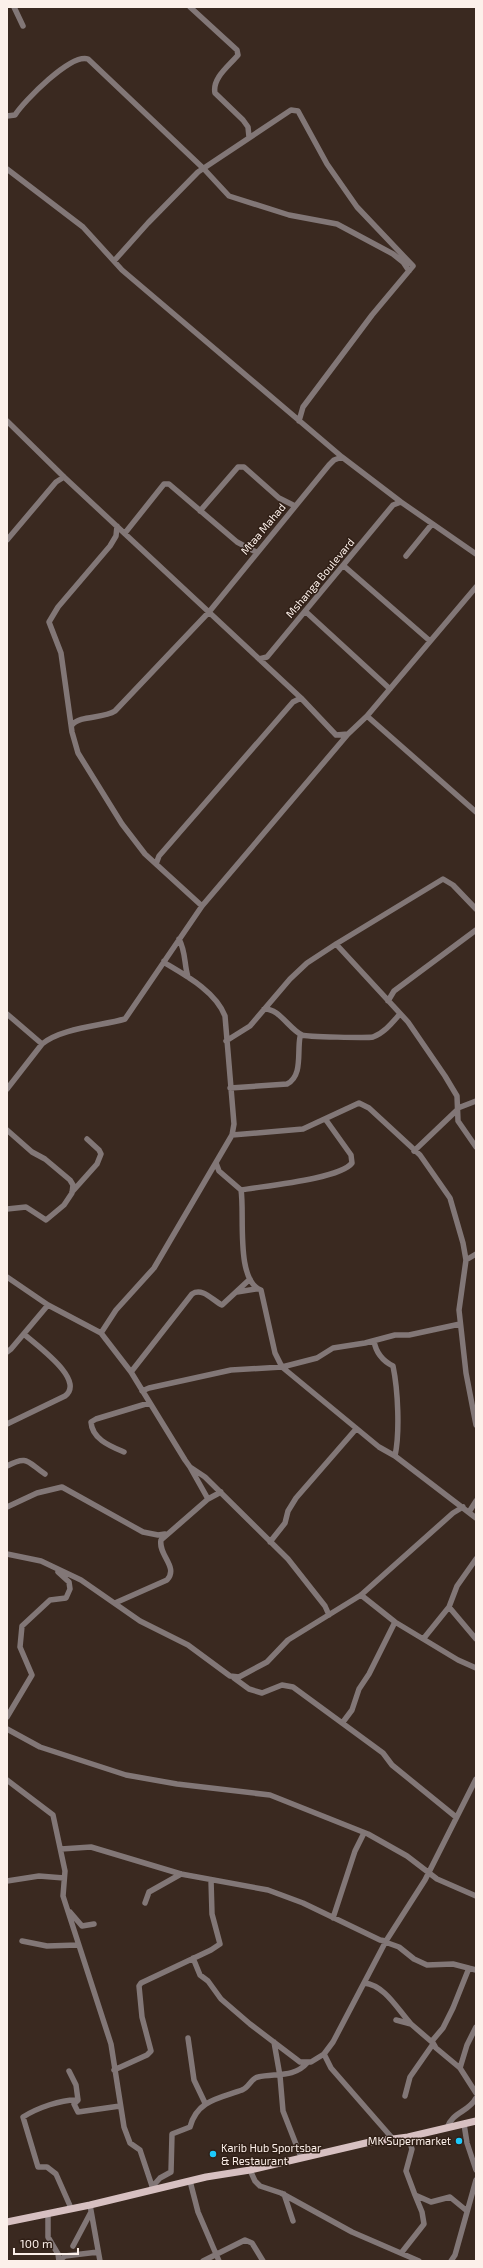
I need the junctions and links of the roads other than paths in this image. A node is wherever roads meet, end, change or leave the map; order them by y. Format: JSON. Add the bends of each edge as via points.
{"nodes":[{"id":1,"x":14,"y":7,"type":"edge"},
{"id":2,"x":190,"y":7,"type":"edge"},
{"id":3,"x":23,"y":26,"type":"dead end"},
{"id":4,"x":7,"y":116,"type":"edge"},
{"id":5,"x":248,"y":127,"type":"junction"},
{"id":6,"x":258,"y":131,"type":"junction"},
{"id":7,"x":249,"y":137,"type":"junction"},
{"id":8,"x":209,"y":164,"type":"junction"},
{"id":9,"x":7,"y":169,"type":"edge"},
{"id":10,"x":204,"y":169,"type":"junction"},
{"id":11,"x":208,"y":174,"type":"junction"},
{"id":12,"x":114,"y":261,"type":"junction"},
{"id":13,"x":409,"y":271,"type":"junction"},
{"id":14,"x":299,"y":421,"type":"junction"},
{"id":15,"x":8,"y":423,"type":"edge"},
{"id":16,"x":333,"y":450,"type":"junction"},
{"id":17,"x":342,"y":457,"type":"junction"},
{"id":18,"x":334,"y":460,"type":"junction"},
{"id":19,"x":58,"y":471,"type":"junction"},
{"id":20,"x":64,"y":477,"type":"junction"},
{"id":21,"x":58,"y":480,"type":"junction"},
{"id":22,"x":391,"y":494,"type":"junction"},
{"id":23,"x":401,"y":502,"type":"junction"},
{"id":24,"x":393,"y":505,"type":"junction"},
{"id":25,"x":295,"y":506,"type":"junction"},
{"id":26,"x":200,"y":511,"type":"junction"},
{"id":27,"x":432,"y":524,"type":"junction"},
{"id":28,"x":117,"y":526,"type":"junction"},
{"id":29,"x":126,"y":533,"type":"junction"},
{"id":30,"x":116,"y":536,"type":"junction"},
{"id":31,"x":7,"y":540,"type":"edge"},
{"id":32,"x":256,"y":552,"type":"junction"},
{"id":33,"x":476,"y":554,"type":"edge"},
{"id":34,"x":406,"y":556,"type":"dead end"},
{"id":35,"x":344,"y":566,"type":"junction"},
{"id":36,"x":476,"y":587,"type":"edge"},
{"id":37,"x":305,"y":611,"type":"junction"},
{"id":38,"x":209,"y":612,"type":"junction"},
{"id":39,"x":430,"y":641,"type":"junction"},
{"id":40,"x":267,"y":657,"type":"junction"},
{"id":41,"x":259,"y":659,"type":"junction"},
{"id":42,"x":267,"y":666,"type":"junction"},
{"id":43,"x":390,"y":689,"type":"junction"},
{"id":44,"x":301,"y":698,"type":"junction"},
{"id":45,"x":367,"y":716,"type":"junction"},
{"id":46,"x":72,"y":725,"type":"junction"},
{"id":47,"x":348,"y":734,"type":"junction"},
{"id":48,"x":336,"y":735,"type":"junction"},
{"id":49,"x":337,"y":746,"type":"junction"},
{"id":50,"x":476,"y":812,"type":"edge"},
{"id":51,"x":156,"y":864,"type":"junction"},
{"id":52,"x":202,"y":906,"type":"junction"},
{"id":53,"x":476,"y":909,"type":"edge"},
{"id":54,"x":476,"y":930,"type":"edge"},
{"id":55,"x":179,"y":940,"type":"junction"},
{"id":56,"x":336,"y":944,"type":"junction"},
{"id":57,"x":164,"y":961,"type":"junction"},
{"id":58,"x":188,"y":977,"type":"junction"},
{"id":59,"x":388,"y":1001,"type":"junction"},
{"id":60,"x":264,"y":1009,"type":"junction"},
{"id":61,"x":7,"y":1014,"type":"edge"},
{"id":62,"x":399,"y":1015,"type":"junction"},
{"id":63,"x":302,"y":1035,"type":"junction"},
{"id":64,"x":226,"y":1041,"type":"junction"},
{"id":65,"x":42,"y":1044,"type":"junction"},
{"id":66,"x":230,"y":1088,"type":"junction"},
{"id":67,"x":7,"y":1089,"type":"edge"},
{"id":68,"x":476,"y":1101,"type":"edge"},
{"id":69,"x":458,"y":1109,"type":"junction"},
{"id":70,"x":326,"y":1120,"type":"junction"},
{"id":71,"x":7,"y":1130,"type":"edge"},
{"id":72,"x":232,"y":1135,"type":"junction"},
{"id":73,"x":87,"y":1139,"type":"dead end"},
{"id":74,"x":476,"y":1147,"type":"edge"},
{"id":75,"x":414,"y":1150,"type":"junction"},
{"id":76,"x":216,"y":1163,"type":"junction"},
{"id":77,"x":241,"y":1190,"type":"junction"},
{"id":78,"x":72,"y":1193,"type":"junction"},
{"id":79,"x":7,"y":1209,"type":"edge"},
{"id":80,"x":476,"y":1254,"type":"edge"},
{"id":81,"x":466,"y":1260,"type":"junction"},
{"id":82,"x":7,"y":1277,"type":"edge"},
{"id":83,"x":250,"y":1279,"type":"junction"},
{"id":84,"x":256,"y":1288,"type":"junction"},
{"id":85,"x":236,"y":1292,"type":"junction"},
{"id":86,"x":48,"y":1305,"type":"junction"},
{"id":87,"x":460,"y":1324,"type":"junction"},
{"id":88,"x":101,"y":1333,"type":"junction"},
{"id":89,"x":24,"y":1334,"type":"junction"},
{"id":90,"x":374,"y":1341,"type":"junction"},
{"id":91,"x":7,"y":1352,"type":"edge"},
{"id":92,"x":282,"y":1367,"type":"junction"},
{"id":93,"x":130,"y":1372,"type":"junction"},
{"id":94,"x":142,"y":1391,"type":"junction"},
{"id":95,"x":149,"y":1403,"type":"junction"},
{"id":96,"x":474,"y":1403,"type":"edge"},
{"id":97,"x":7,"y":1424,"type":"edge"},
{"id":98,"x":476,"y":1425,"type":"edge"},
{"id":99,"x":356,"y":1429,"type":"junction"},
{"id":100,"x":124,"y":1452,"type":"dead end"},
{"id":101,"x":395,"y":1456,"type":"junction"},
{"id":102,"x":7,"y":1466,"type":"edge"},
{"id":103,"x":190,"y":1467,"type":"junction"},
{"id":104,"x":45,"y":1474,"type":"dead end"},
{"id":105,"x":221,"y":1492,"type":"junction"},
{"id":106,"x":208,"y":1499,"type":"junction"},
{"id":107,"x":476,"y":1501,"type":"edge"},
{"id":108,"x":7,"y":1507,"type":"edge"},
{"id":109,"x":463,"y":1507,"type":"junction"},
{"id":110,"x":469,"y":1512,"type":"junction"},
{"id":111,"x":476,"y":1517,"type":"edge"},
{"id":112,"x":149,"y":1534,"type":"junction"},
{"id":113,"x":165,"y":1534,"type":"junction"},
{"id":114,"x":270,"y":1542,"type":"junction"},
{"id":115,"x":160,"y":1545,"type":"junction"},
{"id":116,"x":7,"y":1554,"type":"edge"},
{"id":117,"x":476,"y":1559,"type":"edge"},
{"id":118,"x":56,"y":1568,"type":"junction"},
{"id":119,"x":362,"y":1595,"type":"junction"},
{"id":120,"x":115,"y":1603,"type":"junction"},
{"id":121,"x":449,"y":1607,"type":"junction"},
{"id":122,"x":329,"y":1615,"type":"junction"},
{"id":123,"x":395,"y":1622,"type":"junction"},
{"id":124,"x":424,"y":1638,"type":"junction"},
{"id":125,"x":476,"y":1639,"type":"edge"},
{"id":126,"x":476,"y":1668,"type":"edge"},
{"id":127,"x":233,"y":1678,"type":"junction"},
{"id":128,"x":7,"y":1717,"type":"edge"},
{"id":129,"x":343,"y":1722,"type":"junction"},
{"id":130,"x":7,"y":1729,"type":"edge"},
{"id":131,"x":476,"y":1779,"type":"edge"},
{"id":132,"x":7,"y":1780,"type":"edge"},
{"id":133,"x":456,"y":1817,"type":"junction"},
{"id":134,"x":364,"y":1833,"type":"junction"},
{"id":135,"x":61,"y":1849,"type":"junction"},
{"id":136,"x":181,"y":1874,"type":"junction"},
{"id":137,"x":429,"y":1874,"type":"junction"},
{"id":138,"x":64,"y":1878,"type":"junction"},
{"id":139,"x":211,"y":1880,"type":"junction"},
{"id":140,"x":7,"y":1881,"type":"edge"},
{"id":141,"x":476,"y":1896,"type":"edge"},
{"id":142,"x":145,"y":1903,"type":"dead end"},
{"id":143,"x":68,"y":1910,"type":"junction"},
{"id":144,"x":333,"y":1918,"type":"junction"},
{"id":145,"x":94,"y":1924,"type":"dead end"},
{"id":146,"x":22,"y":1941,"type":"dead end"},
{"id":147,"x":386,"y":1942,"type":"junction"},
{"id":148,"x":78,"y":1945,"type":"junction"},
{"id":149,"x":193,"y":1958,"type":"junction"},
{"id":150,"x":469,"y":1968,"type":"junction"},
{"id":151,"x":476,"y":1970,"type":"edge"},
{"id":152,"x":364,"y":1983,"type":"junction"},
{"id":153,"x":396,"y":2020,"type":"dead end"},
{"id":154,"x":411,"y":2024,"type":"junction"},
{"id":155,"x":476,"y":2027,"type":"edge"},
{"id":156,"x":188,"y":2038,"type":"dead end"},
{"id":157,"x":274,"y":2042,"type":"junction"},
{"id":158,"x":433,"y":2044,"type":"junction"},
{"id":159,"x":324,"y":2054,"type":"junction"},
{"id":160,"x":307,"y":2063,"type":"junction"},
{"id":161,"x":460,"y":2068,"type":"junction"},
{"id":162,"x":114,"y":2070,"type":"junction"},
{"id":163,"x":69,"y":2071,"type":"dead end"},
{"id":164,"x":280,"y":2076,"type":"junction"},
{"id":165,"x":476,"y":2093,"type":"edge"},
{"id":166,"x":405,"y":2096,"type":"dead end"},
{"id":167,"x":476,"y":2098,"type":"edge"},
{"id":168,"x":78,"y":2100,"type":"junction"},
{"id":169,"x":205,"y":2102,"type":"junction"},
{"id":170,"x":120,"y":2106,"type":"junction"},
{"id":171,"x":476,"y":2121,"type":"edge"},
{"id":172,"x":464,"y":2124,"type":"junction"},
{"id":173,"x":447,"y":2128,"type":"junction"},
{"id":174,"x":408,"y":2137,"type":"junction"},
{"id":175,"x":393,"y":2139,"type":"junction"},
{"id":176,"x":301,"y":2157,"type":"junction"},
{"id":177,"x":250,"y":2170,"type":"junction"},
{"id":178,"x":476,"y":2170,"type":"edge"},
{"id":179,"x":476,"y":2180,"type":"edge"},
{"id":180,"x":190,"y":2181,"type":"junction"},
{"id":181,"x":153,"y":2188,"type":"junction"},
{"id":182,"x":284,"y":2194,"type":"junction"},
{"id":183,"x":415,"y":2195,"type":"junction"},
{"id":184,"x":70,"y":2208,"type":"junction"},
{"id":185,"x":90,"y":2209,"type":"junction"},
{"id":186,"x":467,"y":2211,"type":"junction"},
{"id":187,"x":48,"y":2214,"type":"junction"},
{"id":188,"x":293,"y":2221,"type":"dead end"},
{"id":189,"x":7,"y":2222,"type":"edge"},
{"id":190,"x":73,"y":2246,"type":"dead end"},
{"id":191,"x":98,"y":2252,"type":"junction"},
{"id":192,"x":402,"y":2252,"type":"junction"},
{"id":193,"x":216,"y":2253,"type":"junction"},
{"id":194,"x":59,"y":2261,"type":"edge"},
{"id":195,"x":100,"y":2261,"type":"edge"},
{"id":196,"x":203,"y":2261,"type":"edge"},
{"id":197,"x":218,"y":2261,"type":"edge"},
{"id":198,"x":263,"y":2261,"type":"edge"},
{"id":199,"x":419,"y":2261,"type":"edge"},
{"id":200,"x":451,"y":2261,"type":"edge"}],
"edges":[{"from":1,"to":3,"type":"street"},
{"from":2,"to":5,"type":"street","via":[[237,50],[238,55],[217,79],[214,89]]},
{"from":4,"to":10,"type":"street","via":[[15,115],[22,103],[58,72],[76,59],[84,58],[114,82]]},
{"from":5,"to":6,"type":"street"},
{"from":5,"to":7,"type":"street"},
{"from":6,"to":7,"type":"street"},
{"from":6,"to":13,"type":"street","via":[[291,110],[300,113],[341,184],[357,207],[413,266]]},
{"from":7,"to":8,"type":"street"},
{"from":8,"to":10,"type":"street"},
{"from":8,"to":11,"type":"street"},
{"from":9,"to":12,"type":"street","via":[[83,227]]},
{"from":10,"to":11,"type":"street"},
{"from":10,"to":12,"type":"street","via":[[191,179]]},
{"from":11,"to":13,"type":"street","via":[[235,199],[289,215],[337,224],[393,254],[404,262]]},
{"from":12,"to":14,"type":"street"},
{"from":13,"to":14,"type":"street","via":[[372,315],[304,407]]},
{"from":14,"to":16,"type":"street"},
{"from":15,"to":19,"type":"street"},
{"from":16,"to":17,"type":"street"},
{"from":16,"to":18,"type":"street"},
{"from":17,"to":18,"type":"street","name":"Mtaa Mahad"},
{"from":17,"to":22,"type":"street"},
{"from":18,"to":25,"type":"street","name":"Mtaa Mahad"},
{"from":19,"to":20,"type":"street"},
{"from":19,"to":21,"type":"street"},
{"from":20,"to":21,"type":"street"},
{"from":20,"to":28,"type":"street"},
{"from":21,"to":31,"type":"street"},
{"from":22,"to":23,"type":"street"},
{"from":22,"to":24,"type":"street"},
{"from":23,"to":24,"type":"street"},
{"from":23,"to":27,"type":"street"},
{"from":24,"to":35,"type":"street","name":"Mshanga Boulevard"},
{"from":25,"to":26,"type":"street","via":[[279,498],[244,468],[238,467]]},
{"from":25,"to":32,"type":"street","name":"Mtaa Mahad"},
{"from":26,"to":29,"type":"street","via":[[169,484],[164,484]]},
{"from":26,"to":32,"type":"street","via":[[237,542]]},
{"from":27,"to":33,"type":"street"},
{"from":27,"to":34,"type":"street"},
{"from":28,"to":29,"type":"street"},
{"from":28,"to":30,"type":"street"},
{"from":29,"to":30,"type":"street"},
{"from":29,"to":38,"type":"street"},
{"from":30,"to":46,"type":"street","via":[[92,569],[58,607],[49,622],[61,653]]},
{"from":32,"to":38,"type":"street","name":"Mtaa Mahad"},
{"from":35,"to":37,"type":"street","name":"Mshanga Boulevard"},
{"from":35,"to":39,"type":"street"},
{"from":36,"to":39,"type":"street"},
{"from":37,"to":40,"type":"street","name":"Mshanga Boulevard"},
{"from":37,"to":43,"type":"street"},
{"from":38,"to":41,"type":"street"},
{"from":38,"to":46,"type":"street","name":"Mtaa Mahad","via":[[115,711],[103,717],[79,719]]},
{"from":39,"to":43,"type":"street"},
{"from":40,"to":41,"type":"street"},
{"from":40,"to":42,"type":"street"},
{"from":41,"to":42,"type":"street"},
{"from":42,"to":44,"type":"street"},
{"from":43,"to":45,"type":"street"},
{"from":44,"to":48,"type":"street"},
{"from":44,"to":51,"type":"street","via":[[283,714],[159,856]]},
{"from":45,"to":47,"type":"street"},
{"from":45,"to":50,"type":"street"},
{"from":46,"to":51,"type":"street","via":[[78,753],[92,777],[122,824]]},
{"from":47,"to":48,"type":"street"},
{"from":47,"to":49,"type":"street"},
{"from":48,"to":49,"type":"street"},
{"from":49,"to":52,"type":"street"},
{"from":51,"to":52,"type":"street"},
{"from":52,"to":55,"type":"street"},
{"from":53,"to":56,"type":"street","via":[[453,885],[443,879]]},
{"from":54,"to":59,"type":"street","via":[[394,991]]},
{"from":55,"to":57,"type":"street"},
{"from":55,"to":58,"type":"street","via":[[186,956]]},
{"from":56,"to":59,"type":"street"},
{"from":56,"to":60,"type":"street","via":[[307,963]]},
{"from":57,"to":58,"type":"street"},
{"from":57,"to":65,"type":"street","via":[[125,1019],[56,1035]]},
{"from":58,"to":64,"type":"street","via":[[222,1010],[225,1016]]},
{"from":59,"to":62,"type":"street"},
{"from":60,"to":63,"type":"street","via":[[272,1010]]},
{"from":60,"to":64,"type":"street","via":[[250,1026]]},
{"from":61,"to":65,"type":"street"},
{"from":62,"to":63,"type":"street","via":[[381,1033],[373,1037]]},
{"from":62,"to":69,"type":"street","via":[[411,1026],[445,1076],[457,1096]]},
{"from":63,"to":66,"type":"street","via":[[298,1045],[297,1074],[292,1081],[287,1084]]},
{"from":64,"to":66,"type":"street"},
{"from":65,"to":67,"type":"street"},
{"from":66,"to":72,"type":"street","via":[[234,1124]]},
{"from":68,"to":69,"type":"street"},
{"from":69,"to":74,"type":"street","via":[[458,1121]]},
{"from":69,"to":75,"type":"street"},
{"from":70,"to":72,"type":"street","via":[[298,1129]]},
{"from":70,"to":75,"type":"street","via":[[350,1106],[364,1104]]},
{"from":70,"to":77,"type":"street","via":[[351,1155],[352,1163],[349,1167],[333,1174]]},
{"from":71,"to":78,"type":"street","via":[[70,1180],[73,1185]]},
{"from":72,"to":76,"type":"street"},
{"from":73,"to":78,"type":"street","via":[[101,1154],[97,1164]]},
{"from":75,"to":81,"type":"street","via":[[446,1190],[464,1243]]},
{"from":76,"to":77,"type":"street","via":[[219,1171]]},
{"from":76,"to":88,"type":"street","via":[[154,1268],[116,1310]]},
{"from":77,"to":83,"type":"street","via":[[242,1241]]},
{"from":78,"to":79,"type":"street","via":[[59,1211],[46,1220],[26,1207]]},
{"from":80,"to":81,"type":"street"},
{"from":81,"to":87,"type":"street","via":[[459,1310]]},
{"from":82,"to":86,"type":"street"},
{"from":83,"to":84,"type":"street"},
{"from":83,"to":85,"type":"street"},
{"from":84,"to":85,"type":"street"},
{"from":84,"to":92,"type":"street","via":[[261,1290],[275,1353]]},
{"from":85,"to":93,"type":"street","via":[[222,1305],[204,1293],[192,1294]]},
{"from":86,"to":88,"type":"street"},
{"from":86,"to":89,"type":"street"},
{"from":87,"to":90,"type":"street"},
{"from":87,"to":96,"type":"street","via":[[466,1373]]},
{"from":88,"to":93,"type":"street"},
{"from":89,"to":91,"type":"street"},
{"from":89,"to":97,"type":"street","via":[[67,1375],[72,1386],[65,1396]]},
{"from":90,"to":92,"type":"street","via":[[330,1348],[317,1358]]},
{"from":90,"to":101,"type":"street","via":[[376,1349],[386,1362],[393,1366],[397,1386]]},
{"from":92,"to":94,"type":"street","via":[[232,1370]]},
{"from":92,"to":99,"type":"street"},
{"from":93,"to":94,"type":"street"},
{"from":94,"to":95,"type":"street"},
{"from":95,"to":100,"type":"street","via":[[91,1422],[94,1432],[104,1443]]},
{"from":95,"to":103,"type":"street"},
{"from":96,"to":98,"type":"street"},
{"from":99,"to":101,"type":"street","via":[[378,1447]]},
{"from":99,"to":114,"type":"street","via":[[296,1498],[288,1511],[285,1523]]},
{"from":101,"to":109,"type":"street"},
{"from":102,"to":104,"type":"street","via":[[23,1459],[28,1460]]},
{"from":103,"to":105,"type":"street"},
{"from":103,"to":106,"type":"street"},
{"from":105,"to":106,"type":"street"},
{"from":105,"to":114,"type":"street"},
{"from":106,"to":113,"type":"street"},
{"from":107,"to":110,"type":"street"},
{"from":108,"to":112,"type":"street","via":[[37,1493],[62,1487]]},
{"from":109,"to":110,"type":"street"},
{"from":109,"to":119,"type":"street","via":[[453,1513]]},
{"from":110,"to":111,"type":"street"},
{"from":112,"to":113,"type":"street"},
{"from":112,"to":115,"type":"street"},
{"from":113,"to":115,"type":"street"},
{"from":114,"to":122,"type":"street","via":[[292,1565],[325,1606]]},
{"from":115,"to":120,"type":"street","via":[[171,1568],[170,1577]]},
{"from":116,"to":118,"type":"street","via":[[41,1561]]},
{"from":117,"to":121,"type":"street","via":[[457,1586]]},
{"from":118,"to":120,"type":"street","via":[[94,1587]]},
{"from":118,"to":128,"type":"street","via":[[68,1582],[70,1589],[66,1598],[50,1600],[22,1626],[20,1647],[32,1675]]},
{"from":119,"to":122,"type":"street"},
{"from":119,"to":123,"type":"street"},
{"from":120,"to":127,"type":"street","via":[[140,1621],[188,1645]]},
{"from":121,"to":124,"type":"street"},
{"from":121,"to":125,"type":"street"},
{"from":122,"to":127,"type":"street","via":[[288,1640],[261,1666]]},
{"from":123,"to":124,"type":"street"},
{"from":123,"to":129,"type":"street","via":[[359,1689],[352,1710]]},
{"from":124,"to":126,"type":"street","via":[[458,1660]]},
{"from":127,"to":129,"type":"street","via":[[249,1689],[262,1693],[282,1684],[293,1687]]},
{"from":129,"to":133,"type":"street","via":[[383,1753],[392,1765]]},
{"from":130,"to":134,"type":"street","via":[[40,1747],[126,1775],[270,1795]]},
{"from":131,"to":133,"type":"street"},
{"from":132,"to":135,"type":"street","via":[[53,1815]]},
{"from":133,"to":137,"type":"street"},
{"from":134,"to":137,"type":"street","via":[[423,1866]]},
{"from":134,"to":144,"type":"street","via":[[355,1851]]},
{"from":135,"to":136,"type":"street","via":[[91,1846]]},
{"from":135,"to":138,"type":"street"},
{"from":136,"to":139,"type":"street"},
{"from":136,"to":142,"type":"street","via":[[149,1892]]},
{"from":137,"to":141,"type":"street"},
{"from":137,"to":147,"type":"street"},
{"from":138,"to":140,"type":"street","via":[[39,1876]]},
{"from":138,"to":143,"type":"street","via":[[63,1896]]},
{"from":139,"to":144,"type":"street","via":[[282,1895]]},
{"from":139,"to":149,"type":"street","via":[[212,1914],[220,1944]]},
{"from":143,"to":145,"type":"street","via":[[82,1926]]},
{"from":143,"to":148,"type":"street"},
{"from":144,"to":147,"type":"street"},
{"from":146,"to":148,"type":"street","via":[[47,1946]]},
{"from":147,"to":150,"type":"street","via":[[427,1965],[453,1964]]},
{"from":147,"to":152,"type":"street"},
{"from":148,"to":162,"type":"street","via":[[111,2044]]},
{"from":149,"to":157,"type":"street","via":[[200,1975],[221,1998]]},
{"from":149,"to":162,"type":"street","via":[[141,1983],[139,1986],[142,2016],[151,2051]]},
{"from":150,"to":151,"type":"street"},
{"from":150,"to":158,"type":"street","via":[[459,1995]]},
{"from":152,"to":154,"type":"street","via":[[371,1983],[384,1992]]},
{"from":152,"to":159,"type":"street"},
{"from":153,"to":154,"type":"street"},
{"from":154,"to":158,"type":"street"},
{"from":155,"to":161,"type":"street"},
{"from":156,"to":169,"type":"street","via":[[194,2080]]},
{"from":157,"to":160,"type":"street","via":[[300,2062]]},
{"from":157,"to":164,"type":"street"},
{"from":158,"to":161,"type":"street"},
{"from":158,"to":166,"type":"street","via":[[410,2077]]},
{"from":159,"to":160,"type":"street"},
{"from":159,"to":175,"type":"street","via":[[331,2068]]},
{"from":160,"to":164,"type":"street","via":[[295,2072]]},
{"from":161,"to":165,"type":"street"},
{"from":162,"to":170,"type":"street"},
{"from":163,"to":168,"type":"street","via":[[76,2085]]},
{"from":164,"to":169,"type":"street","via":[[257,2077],[242,2090]]},
{"from":164,"to":176,"type":"street","via":[[286,2121]]},
{"from":167,"to":173,"type":"street","via":[[470,2107],[452,2116]]},
{"from":168,"to":170,"type":"street","via":[[74,2104],[78,2112]]},
{"from":168,"to":184,"type":"street","via":[[66,2101],[23,2117],[38,2167],[48,2167],[56,2174]]},
{"from":169,"to":181,"type":"street","via":[[192,2117],[190,2127],[172,2134],[171,2172],[160,2178]]},
{"from":170,"to":181,"type":"street","via":[[130,2143],[140,2150]]},
{"from":171,"to":172,"type":"main road"},
{"from":172,"to":173,"type":"main road"},
{"from":172,"to":178,"type":"street"},
{"from":173,"to":174,"type":"main road"},
{"from":174,"to":175,"type":"main road"},
{"from":174,"to":183,"type":"street","via":[[412,2149],[406,2171]]},
{"from":175,"to":176,"type":"main road"},
{"from":176,"to":177,"type":"main road"},
{"from":177,"to":180,"type":"main road"},
{"from":177,"to":182,"type":"street","via":[[257,2184]]},
{"from":179,"to":186,"type":"street"},
{"from":180,"to":181,"type":"main road"},
{"from":180,"to":193,"type":"street","via":[[203,2224]]},
{"from":181,"to":185,"type":"main road"},
{"from":182,"to":188,"type":"street"},
{"from":182,"to":192,"type":"street","via":[[352,2232]]},
{"from":183,"to":186,"type":"street","via":[[431,2202],[450,2197]]},
{"from":183,"to":192,"type":"street","via":[[424,2224]]},
{"from":184,"to":185,"type":"main road"},
{"from":184,"to":187,"type":"main road"},
{"from":185,"to":190,"type":"street"},
{"from":185,"to":191,"type":"street"},
{"from":186,"to":200,"type":"street"},
{"from":187,"to":189,"type":"main road"},
{"from":187,"to":194,"type":"street","via":[[48,2237],[58,2254]]},
{"from":191,"to":194,"type":"street","via":[[65,2256]]},
{"from":191,"to":195,"type":"street"},
{"from":192,"to":199,"type":"street"},
{"from":193,"to":196,"type":"street"},
{"from":193,"to":197,"type":"street"},
{"from":193,"to":198,"type":"street","via":[[248,2241]]}]}
